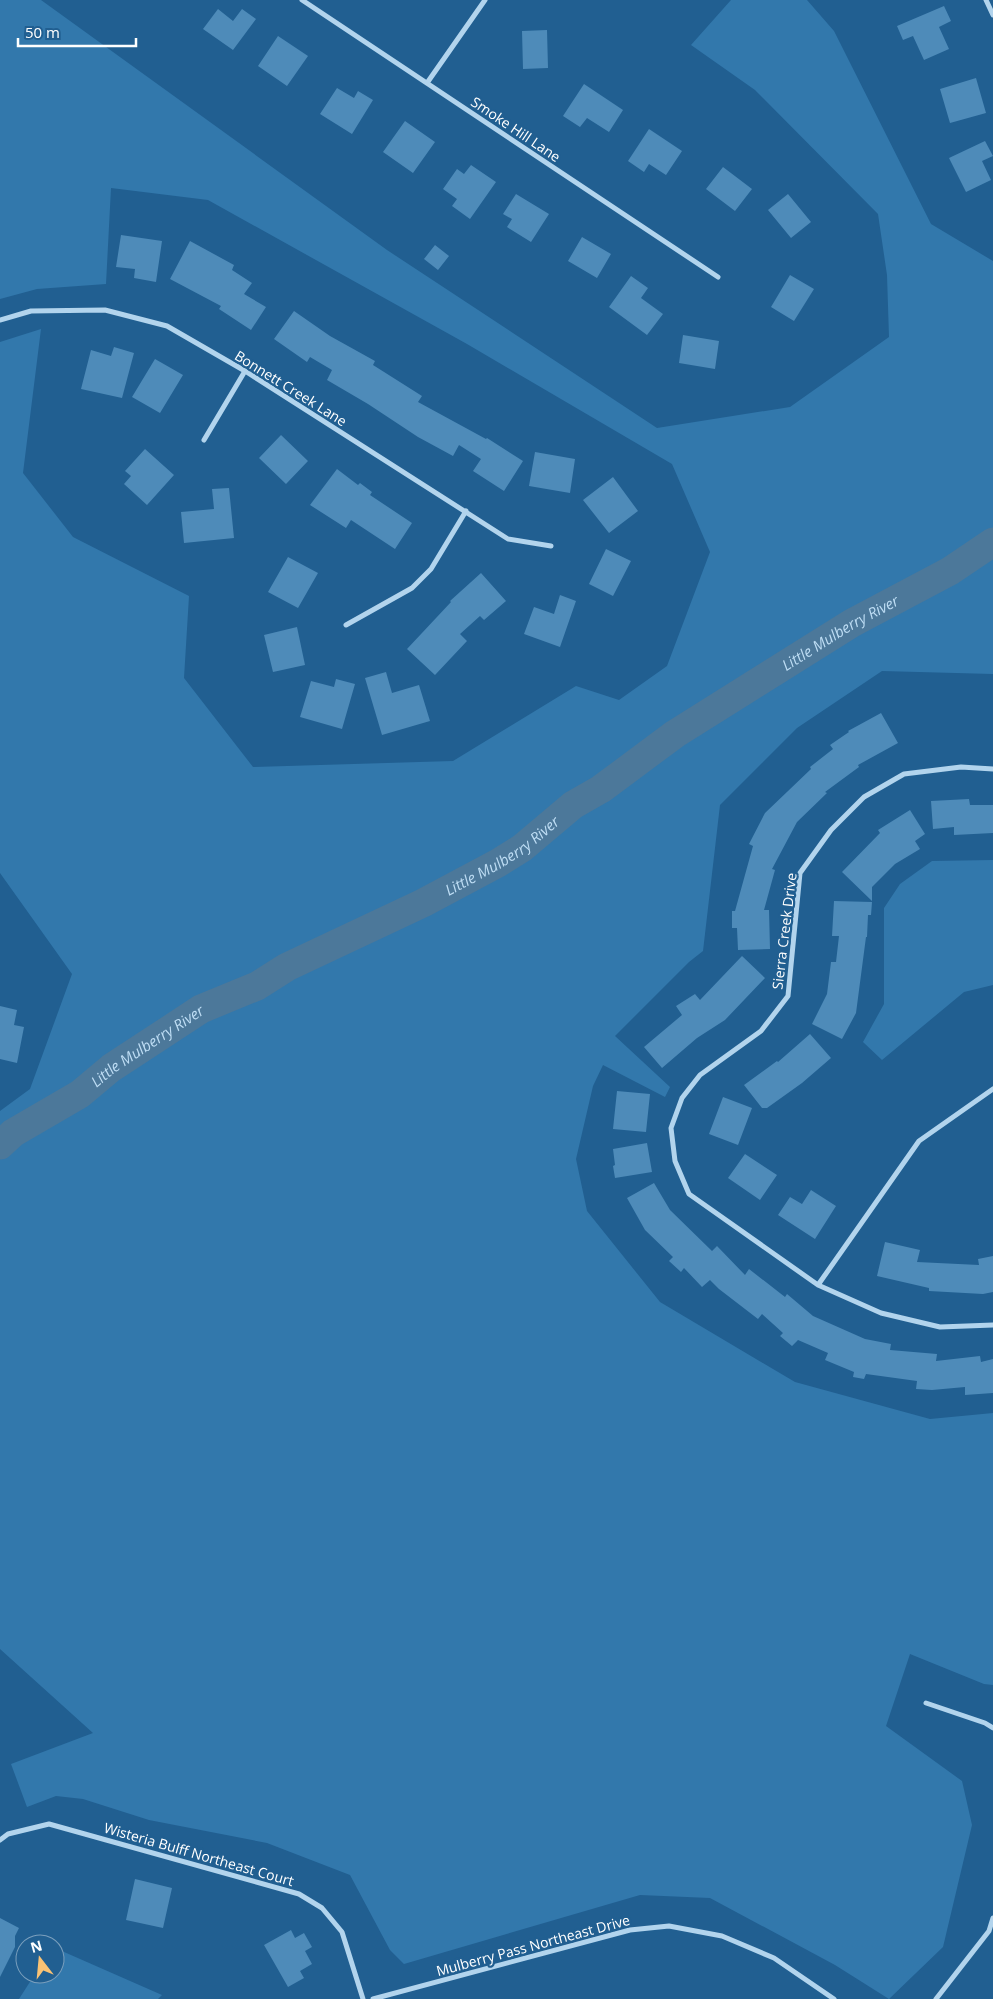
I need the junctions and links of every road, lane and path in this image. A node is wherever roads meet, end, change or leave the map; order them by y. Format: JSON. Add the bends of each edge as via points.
{"nodes":[{"id":1,"x":302,"y":0,"type":"edge"},
{"id":2,"x":485,"y":0,"type":"edge"},
{"id":3,"x":986,"y":0,"type":"edge"},
{"id":4,"x":993,"y":14,"type":"edge"},
{"id":5,"x":427,"y":83,"type":"junction"},
{"id":6,"x":718,"y":277,"type":"dead end"},
{"id":7,"x":0,"y":320,"type":"edge"},
{"id":8,"x":245,"y":371,"type":"junction"},
{"id":9,"x":204,"y":440,"type":"dead end"},
{"id":10,"x":466,"y":512,"type":"junction"},
{"id":11,"x":551,"y":546,"type":"dead end"},
{"id":12,"x":346,"y":625,"type":"dead end"},
{"id":13,"x":993,"y":769,"type":"edge"},
{"id":14,"x":993,"y":1089,"type":"edge"},
{"id":15,"x":818,"y":1285,"type":"junction"},
{"id":16,"x":993,"y":1326,"type":"edge"},
{"id":17,"x":926,"y":1703,"type":"dead end"},
{"id":18,"x":993,"y":1728,"type":"edge"},
{"id":19,"x":0,"y":1840,"type":"edge"},
{"id":20,"x":993,"y":1918,"type":"edge"},
{"id":21,"x":363,"y":1999,"type":"edge"},
{"id":22,"x":373,"y":1999,"type":"edge"},
{"id":23,"x":834,"y":1999,"type":"edge"},
{"id":24,"x":936,"y":1999,"type":"edge"}],
"edges":[{"from":1,"to":5,"type":"street","name":"Smoke Hill Lane"},
{"from":2,"to":5,"type":"street"},
{"from":3,"to":4,"type":"street"},
{"from":5,"to":6,"type":"street","name":"Smoke Hill Lane"},
{"from":7,"to":8,"type":"street","name":"Bonnett Creek Lane","via":[[31,311],[105,310],[167,326]]},
{"from":8,"to":9,"type":"street"},
{"from":8,"to":10,"type":"street","name":"Bonnett Creek Lane"},
{"from":10,"to":11,"type":"street","name":"Bonnett Creek Lane","via":[[508,539]]},
{"from":10,"to":12,"type":"street","via":[[431,569],[412,588]]},
{"from":13,"to":15,"type":"street","name":"Sierra Creek Drive","via":[[961,768],[904,774],[864,797],[831,830],[800,873],[788,996],[761,1031],[700,1075],[682,1098],[671,1128],[675,1162],[689,1194]]},
{"from":14,"to":15,"type":"street","via":[[919,1141]]},
{"from":15,"to":16,"type":"street","name":"Sierra Creek Drive","via":[[881,1313],[940,1327]]},
{"from":17,"to":18,"type":"street"},
{"from":19,"to":21,"type":"street","name":"Wisteria Bulff Northeast Court","via":[[8,1834],[49,1824],[299,1894],[322,1908],[342,1932]]},
{"from":20,"to":24,"type":"street","via":[[990,1931]]},
{"from":22,"to":23,"type":"street","name":"Mulberry Pass Northeast Drive","via":[[630,1930],[669,1926],[722,1936],[774,1958]]}]}
